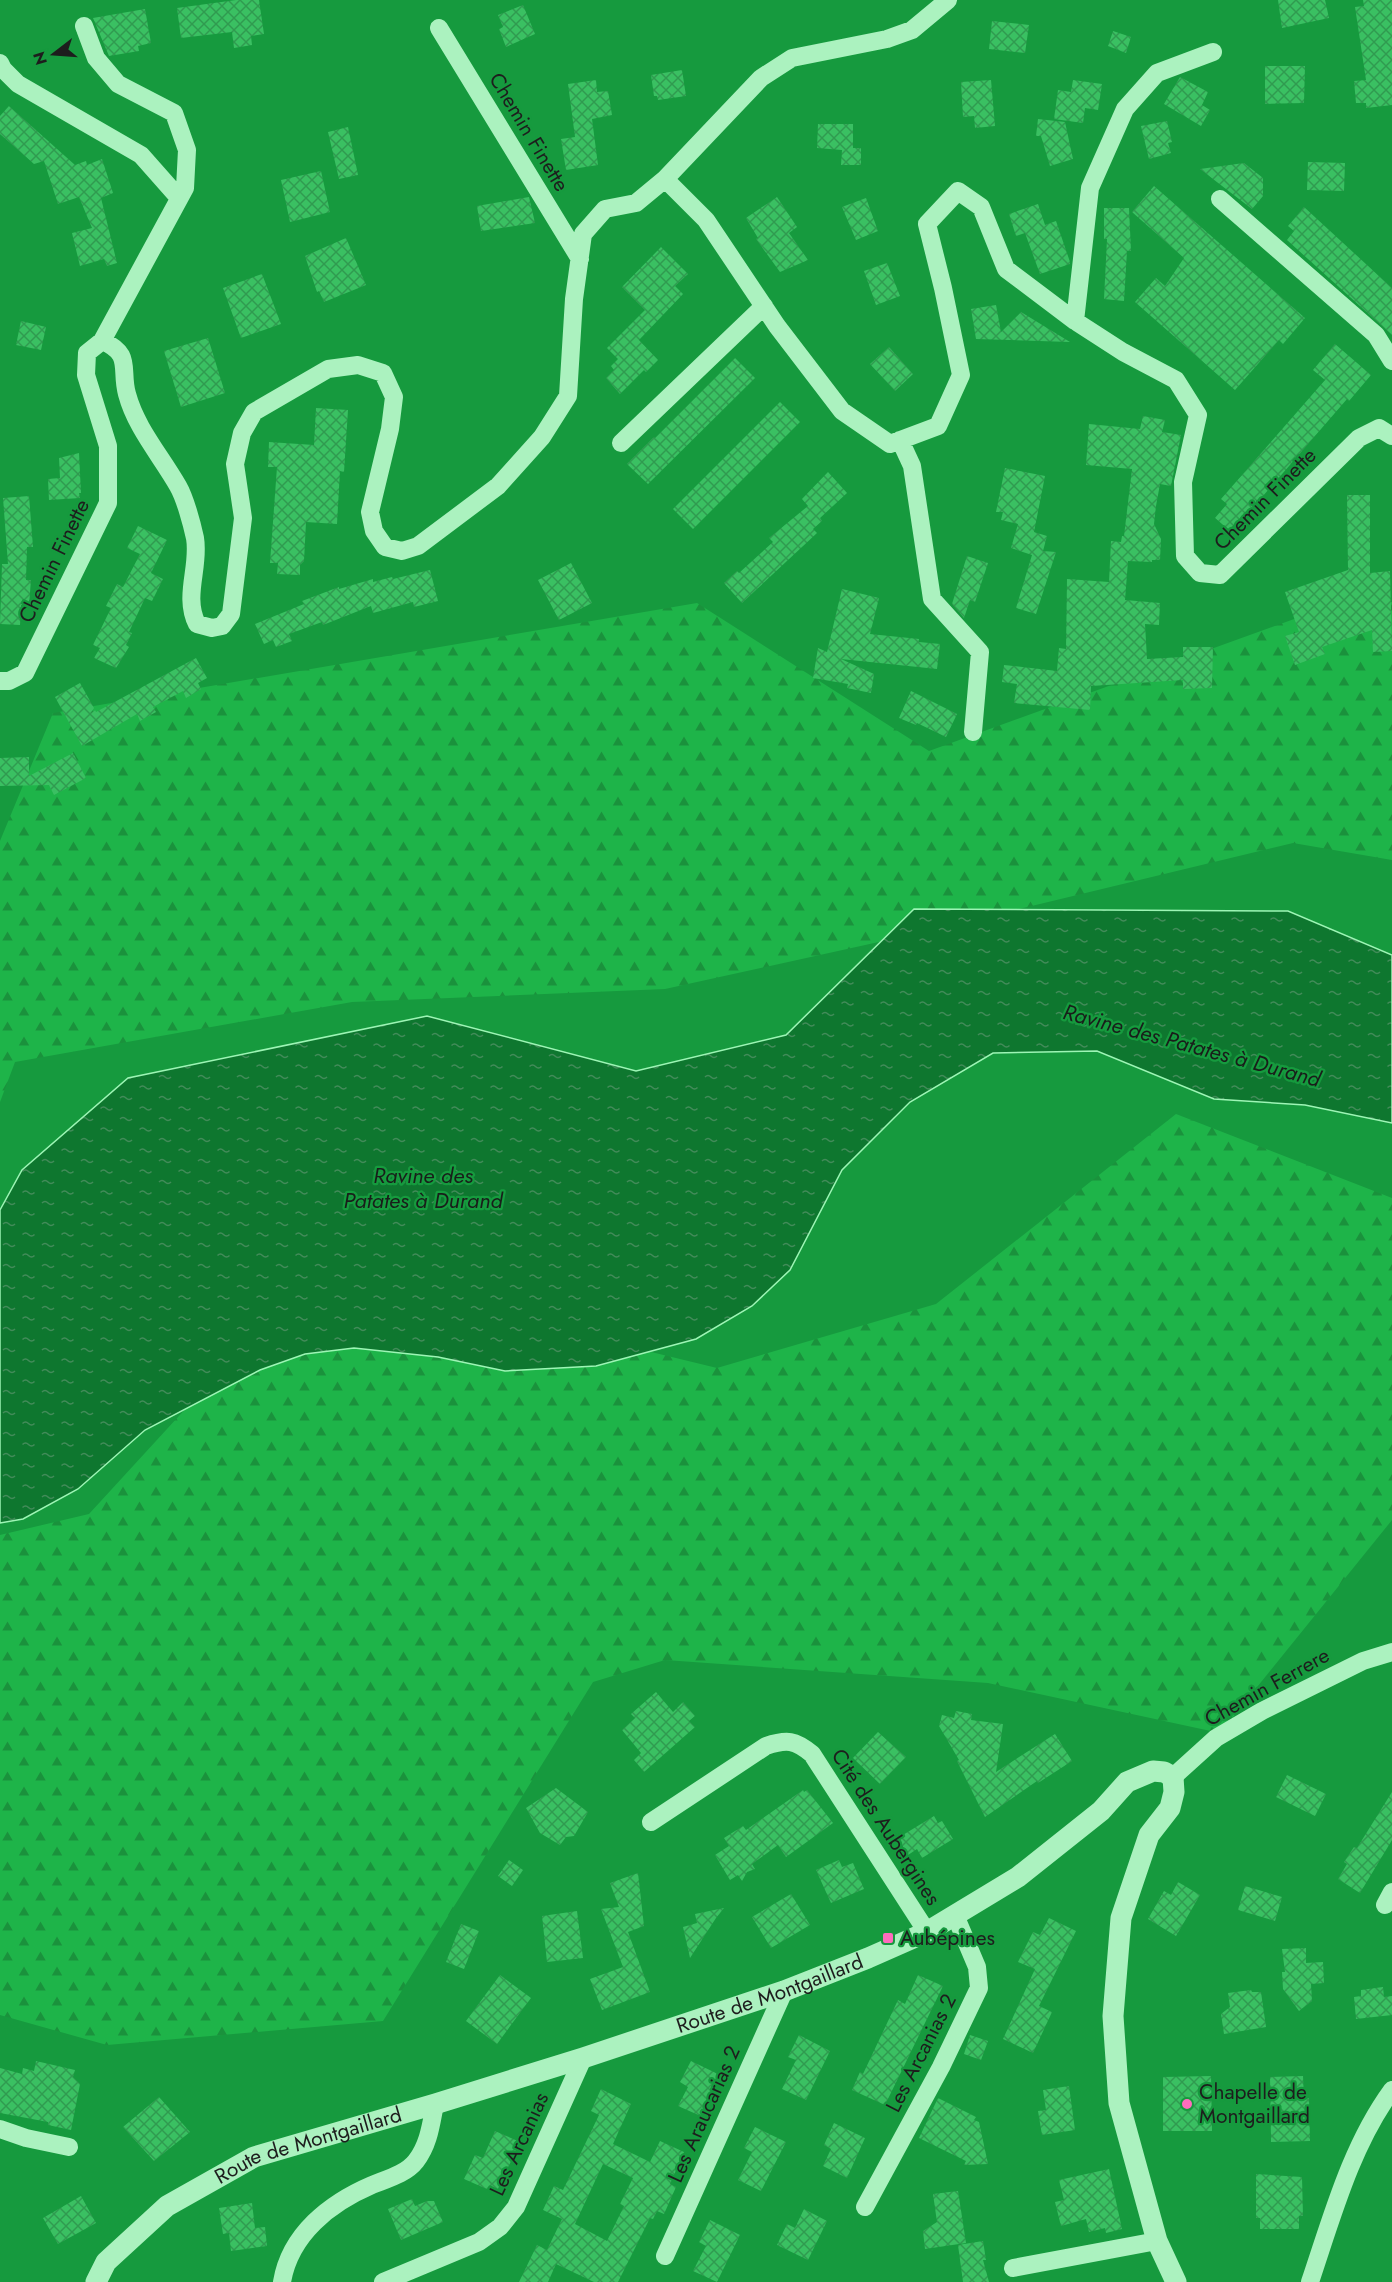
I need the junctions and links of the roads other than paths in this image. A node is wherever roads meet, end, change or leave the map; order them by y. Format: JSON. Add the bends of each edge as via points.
{"nodes":[{"id":1,"x":948,"y":0,"type":"edge"},
{"id":2,"x":84,"y":26,"type":"dead end"},
{"id":3,"x":439,"y":28,"type":"dead end"},
{"id":4,"x":1213,"y":52,"type":"dead end"},
{"id":5,"x":0,"y":63,"type":"edge"},
{"id":6,"x":664,"y":179,"type":"junction"},
{"id":7,"x":179,"y":198,"type":"junction"},
{"id":8,"x":1220,"y":199,"type":"dead end"},
{"id":9,"x":580,"y":259,"type":"junction"},
{"id":10,"x":764,"y":306,"type":"junction"},
{"id":11,"x":1075,"y":321,"type":"junction"},
{"id":12,"x":102,"y":341,"type":"junction"},
{"id":13,"x":1392,"y":361,"type":"edge"},
{"id":14,"x":1390,"y":429,"type":"edge"},
{"id":15,"x":900,"y":440,"type":"junction"},
{"id":16,"x":621,"y":443,"type":"dead end"},
{"id":17,"x":0,"y":681,"type":"edge"},
{"id":18,"x":973,"y":732,"type":"dead end"},
{"id":19,"x":1392,"y":1652,"type":"edge"},
{"id":20,"x":1173,"y":1777,"type":"junction"},
{"id":21,"x":651,"y":1822,"type":"dead end"},
{"id":22,"x":955,"y":1915,"type":"junction"},
{"id":23,"x":927,"y":1932,"type":"junction"},
{"id":24,"x":784,"y":1991,"type":"junction"},
{"id":25,"x":584,"y":2058,"type":"junction"},
{"id":26,"x":1392,"y":2090,"type":"edge"},
{"id":27,"x":435,"y":2104,"type":"junction"},
{"id":28,"x":0,"y":2129,"type":"edge"},
{"id":29,"x":69,"y":2147,"type":"dead end"},
{"id":30,"x":865,"y":2206,"type":"dead end"},
{"id":31,"x":1157,"y":2241,"type":"junction"},
{"id":32,"x":665,"y":2256,"type":"dead end"},
{"id":33,"x":1013,"y":2268,"type":"dead end"},
{"id":34,"x":96,"y":2282,"type":"edge"},
{"id":35,"x":282,"y":2282,"type":"edge"},
{"id":36,"x":384,"y":2282,"type":"edge"},
{"id":37,"x":1176,"y":2282,"type":"edge"},
{"id":38,"x":1310,"y":2282,"type":"edge"}],
"edges":[{"from":1,"to":6,"type":"street","via":[[912,30],[887,39],[792,58],[761,78]]},
{"from":2,"to":7,"type":"street","name":"Chemin Finette","via":[[96,58],[118,84],[174,112],[187,150],[185,188]]},
{"from":3,"to":9,"type":"street","name":"Chemin Finette"},
{"from":4,"to":11,"type":"street","via":[[1157,73],[1125,109],[1090,188]]},
{"from":5,"to":7,"type":"street","via":[[18,84],[141,155]]},
{"from":6,"to":9,"type":"street","via":[[636,203],[605,209],[583,234]]},
{"from":6,"to":10,"type":"street","via":[[706,220]]},
{"from":7,"to":12,"type":"street","name":"Chemin Finette"},
{"from":8,"to":13,"type":"street","via":[[1376,335]]},
{"from":9,"to":12,"type":"street","via":[[568,396],[542,437],[498,486],[418,546],[402,551],[385,547],[374,531],[370,512],[394,397],[383,373],[358,365],[328,369],[254,412],[242,433],[235,464],[243,518],[231,614],[222,626],[212,628],[197,624],[191,613],[195,540],[180,489],[135,416],[126,392],[125,362],[115,346]]},
{"from":10,"to":15,"type":"street","via":[[842,411],[890,444]]},
{"from":10,"to":16,"type":"street"},
{"from":11,"to":14,"type":"street","name":"Chemin Finette","via":[[1176,380],[1198,415],[1183,482],[1185,556],[1200,573],[1221,575],[1359,438],[1379,428]]},
{"from":11,"to":15,"type":"street","name":"Chemin Finette","via":[[1006,269],[981,207],[958,191],[927,224],[961,375],[938,426]]},
{"from":12,"to":17,"type":"street","name":"Chemin Finette","via":[[87,353],[86,375],[108,446],[108,503],[26,673]]},
{"from":15,"to":18,"type":"street","via":[[912,465],[932,598],[980,652]]},
{"from":19,"to":20,"type":"street","name":"Chemin Ferrere","via":[[1363,1661],[1262,1711],[1216,1738]]},
{"from":20,"to":22,"type":"street","name":"Route de Montgaillard","via":[[1153,1771],[1127,1782],[1101,1811],[1018,1877]]},
{"from":20,"to":31,"type":"street","via":[[1170,1808],[1149,1835],[1121,1918],[1113,2016],[1119,2103]]},
{"from":21,"to":23,"type":"street","name":"Cité des Aubergines","via":[[766,1746],[788,1741],[800,1744],[812,1754]]},
{"from":22,"to":23,"type":"street","name":"Route de Montgaillard"},
{"from":22,"to":30,"type":"street","name":"Les Arcanias 2","via":[[977,1967],[979,1988]]},
{"from":23,"to":24,"type":"street","name":"Route de Montgaillard"},
{"from":24,"to":25,"type":"street","name":"Route de Montgaillard"},
{"from":24,"to":32,"type":"street","name":"Les Araucarias 2"},
{"from":25,"to":27,"type":"street","name":"Route de Montgaillard"},
{"from":25,"to":36,"type":"street","name":"Les Arcanias","via":[[516,2207],[500,2227],[479,2242]]},
{"from":26,"to":38,"type":"street","via":[[1379,2108],[1345,2180]]},
{"from":27,"to":34,"type":"street","name":"Route de Montgaillard","via":[[254,2157],[167,2206],[106,2262]]},
{"from":27,"to":35,"type":"street","via":[[426,2144],[415,2163],[319,2216],[292,2252]]},
{"from":28,"to":29,"type":"street"},
{"from":31,"to":33,"type":"street"},
{"from":31,"to":37,"type":"street"}]}
